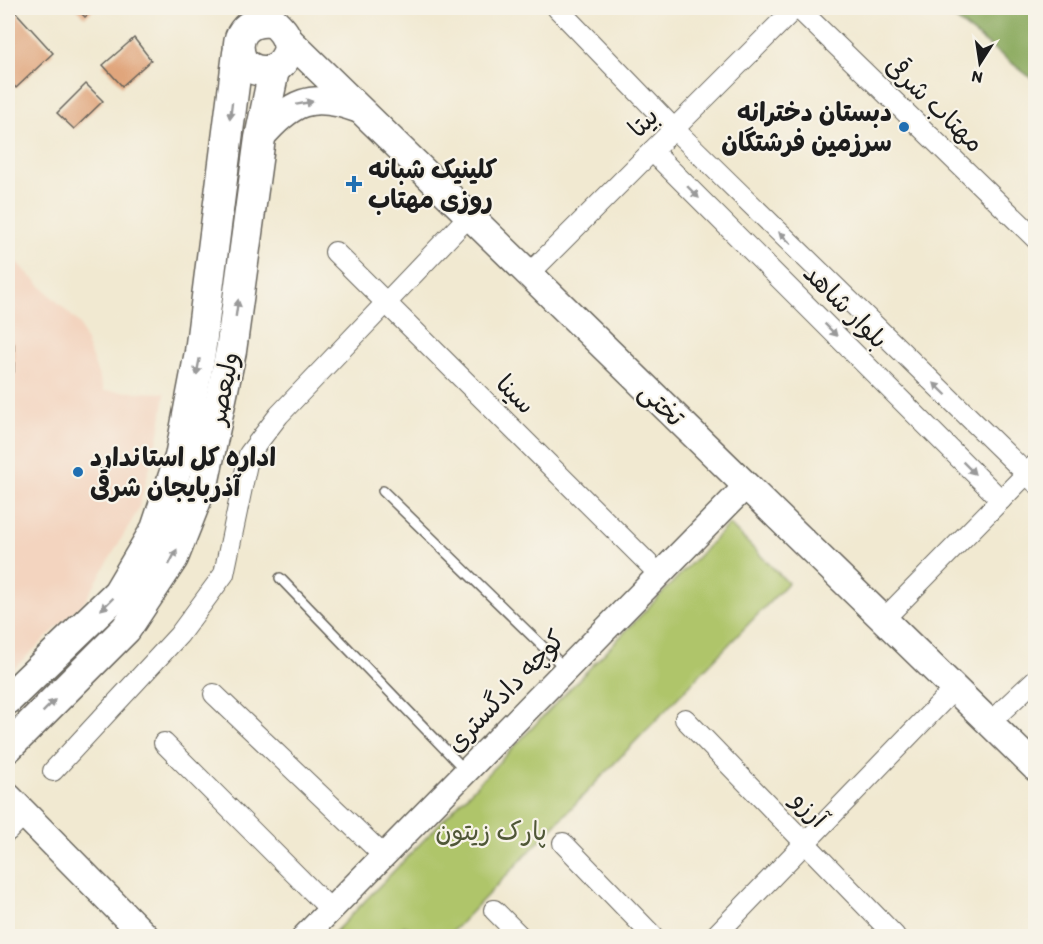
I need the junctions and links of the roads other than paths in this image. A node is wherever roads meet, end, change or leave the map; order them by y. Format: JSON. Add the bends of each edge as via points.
{"nodes":[{"id":1,"x":557,"y":8,"type":"edge"},
{"id":2,"x":796,"y":8,"type":"edge"},
{"id":3,"x":256,"y":26,"type":"edge"},
{"id":4,"x":274,"y":70,"type":"junction"},
{"id":5,"x":361,"y":111,"type":"junction"},
{"id":6,"x":674,"y":129,"type":"junction"},
{"id":7,"x":260,"y":138,"type":"junction"},
{"id":8,"x":652,"y":151,"type":"junction"},
{"id":9,"x":469,"y":216,"type":"junction"},
{"id":10,"x":1035,"y":239,"type":"edge"},
{"id":11,"x":335,"y":252,"type":"dead end"},
{"id":12,"x":529,"y":274,"type":"junction"},
{"id":13,"x":386,"y":303,"type":"junction"},
{"id":14,"x":1032,"y":474,"type":"edge"},
{"id":15,"x":746,"y":486,"type":"junction"},
{"id":16,"x":383,"y":491,"type":"dead end"},
{"id":17,"x":1001,"y":500,"type":"junction"},
{"id":18,"x":660,"y":574,"type":"junction"},
{"id":19,"x":280,"y":578,"type":"dead end"},
{"id":20,"x":883,"y":620,"type":"junction"},
{"id":21,"x":566,"y":670,"type":"junction"},
{"id":22,"x":1035,"y":679,"type":"edge"},
{"id":23,"x":954,"y":689,"type":"junction"},
{"id":24,"x":214,"y":694,"type":"dead end"},
{"id":25,"x":8,"y":699,"type":"edge"},
{"id":26,"x":685,"y":719,"type":"dead end"},
{"id":27,"x":989,"y":723,"type":"junction"},
{"id":28,"x":164,"y":743,"type":"dead end"},
{"id":29,"x":8,"y":747,"type":"edge"},
{"id":30,"x":1035,"y":768,"type":"edge"},
{"id":31,"x":53,"y":771,"type":"dead end"},
{"id":32,"x":466,"y":772,"type":"junction"},
{"id":33,"x":13,"y":814,"type":"edge"},
{"id":34,"x":563,"y":843,"type":"dead end"},
{"id":35,"x":805,"y":843,"type":"junction"},
{"id":36,"x":384,"y":856,"type":"junction"},
{"id":37,"x":331,"y":910,"type":"junction"},
{"id":38,"x":494,"y":910,"type":"dead end"},
{"id":39,"x":145,"y":936,"type":"edge"},
{"id":40,"x":305,"y":936,"type":"edge"},
{"id":41,"x":520,"y":936,"type":"edge"},
{"id":42,"x":653,"y":936,"type":"edge"},
{"id":43,"x":715,"y":936,"type":"edge"},
{"id":44,"x":895,"y":936,"type":"edge"}],
"edges":[{"from":1,"to":6,"type":"street","name":"بلوار شاهد"},
{"from":2,"to":6,"type":"street","name":"بیتا"},
{"from":2,"to":10,"type":"street","name":"مهتاب شرقی"},
{"from":3,"to":4,"type":"main road","name":"ولیعصر","via":[[287,58]]},
{"from":3,"to":4,"type":"main road","via":[[242,61],[256,71]]},
{"from":3,"to":5,"type":"main road","name":"تختى"},
{"from":3,"to":25,"type":"main road","name":"ولیعصر","one_way":true,"via":[[180,457],[156,529],[118,593]]},
{"from":4,"to":7,"type":"main road","name":"ولیعصر"},
{"from":7,"to":5,"type":"main road","one_way":true,"via":[[295,104],[336,101]]},
{"from":5,"to":9,"type":"main road","name":"تختى"},
{"from":6,"to":8,"type":"street","name":"بیتا"},
{"from":14,"to":6,"type":"street","name":"بلوار شاهد","one_way":true},
{"from":29,"to":7,"type":"main road","name":"ولیعصر","one_way":true,"via":[[126,629],[173,558],[204,480],[231,351]]},
{"from":8,"to":12,"type":"street","name":"بیتا"},
{"from":8,"to":17,"type":"street","name":"بلوار شاهد","one_way":true},
{"from":9,"to":12,"type":"main road","name":"تختى"},
{"from":9,"to":13,"type":"street"},
{"from":11,"to":13,"type":"street","name":"سینا"},
{"from":12,"to":15,"type":"main road","name":"تختى"},
{"from":13,"to":18,"type":"street","name":"سینا"},
{"from":13,"to":31,"type":"street","via":[[279,416],[249,454],[224,574],[179,635]]},
{"from":14,"to":17,"type":"street"},
{"from":15,"to":18,"type":"street","name":"کوچه دادگستری"},
{"from":15,"to":20,"type":"main road","name":"تختى"},
{"from":16,"to":21,"type":"lane"},
{"from":17,"to":20,"type":"street"},
{"from":18,"to":21,"type":"street","name":"کوچه دادگستری"},
{"from":19,"to":32,"type":"lane"},
{"from":20,"to":23,"type":"main road","name":"تختى"},
{"from":21,"to":32,"type":"street","name":"کوچه دادگستری"},
{"from":22,"to":27,"type":"street"},
{"from":23,"to":27,"type":"main road","name":"تختى"},
{"from":23,"to":35,"type":"street"},
{"from":24,"to":36,"type":"street"},
{"from":26,"to":35,"type":"street","name":"آرزو"},
{"from":27,"to":30,"type":"main road","name":"تختى"},
{"from":28,"to":37,"type":"street"},
{"from":32,"to":36,"type":"street","name":"کوچه دادگستری"},
{"from":33,"to":39,"type":"main road"},
{"from":34,"to":42,"type":"street"},
{"from":35,"to":43,"type":"street"},
{"from":35,"to":44,"type":"street","name":"آرزو"},
{"from":36,"to":37,"type":"street","name":"کوچه دادگستری"},
{"from":37,"to":40,"type":"street","name":"کوچه دادگستری"},
{"from":38,"to":41,"type":"street"}]}
